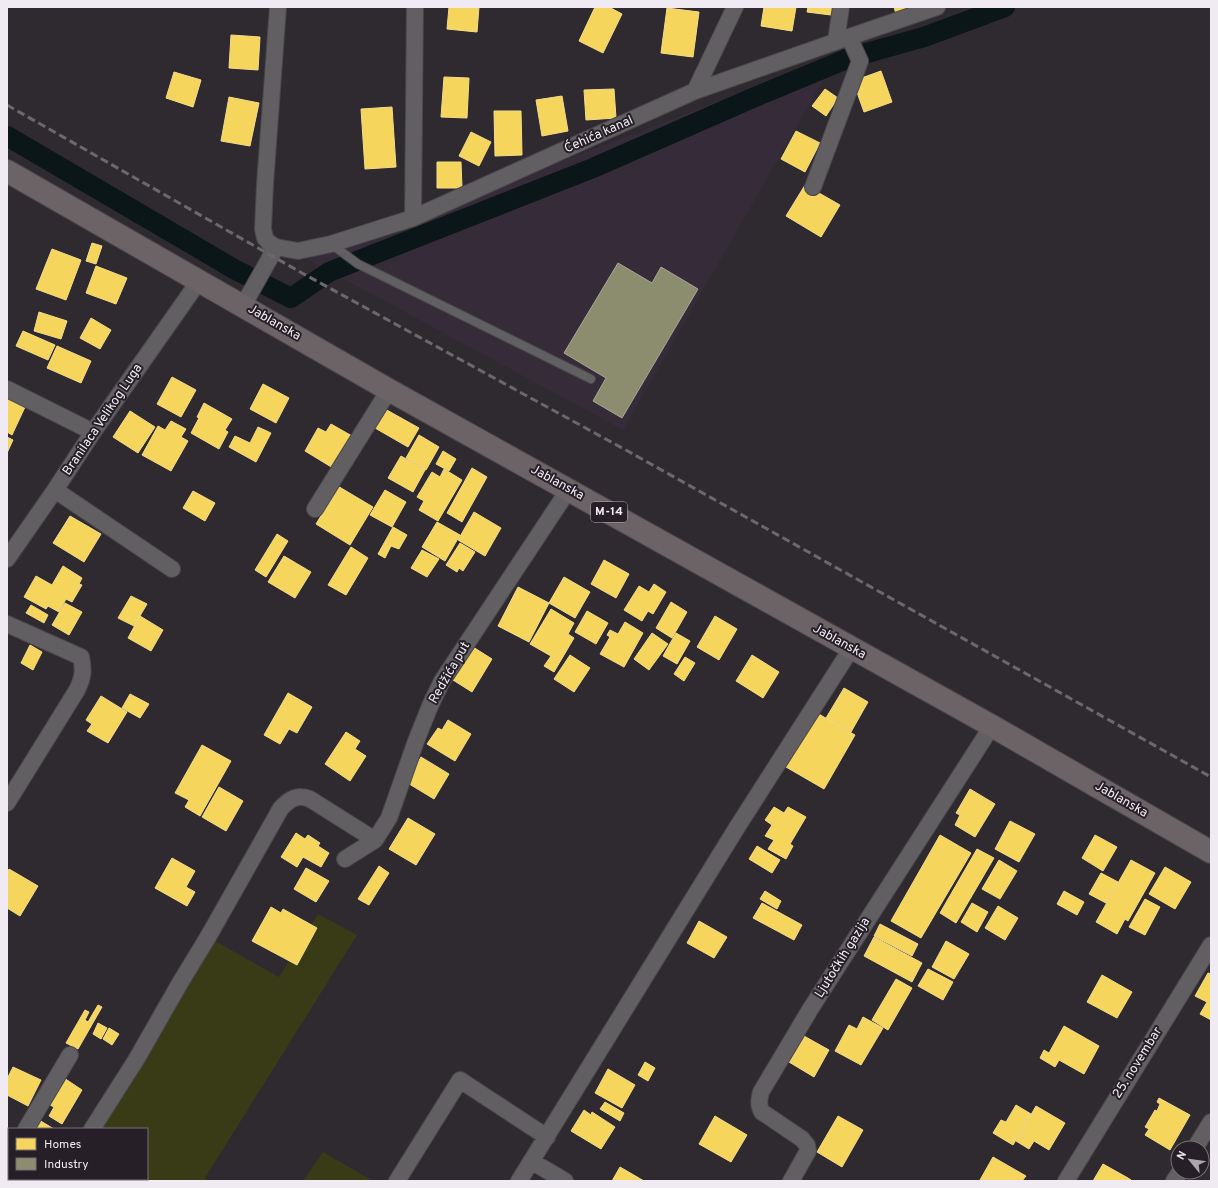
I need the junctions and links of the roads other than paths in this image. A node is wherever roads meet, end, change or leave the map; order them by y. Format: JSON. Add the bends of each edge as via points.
{"nodes":[{"id":1,"x":278,"y":7,"type":"edge"},
{"id":2,"x":415,"y":7,"type":"edge"},
{"id":3,"x":735,"y":7,"type":"edge"},
{"id":4,"x":841,"y":7,"type":"edge"},
{"id":5,"x":937,"y":7,"type":"edge"},
{"id":6,"x":850,"y":47,"type":"junction"},
{"id":7,"x":696,"y":91,"type":"junction"},
{"id":8,"x":7,"y":171,"type":"edge"},
{"id":9,"x":813,"y":187,"type":"dead end"},
{"id":10,"x":413,"y":218,"type":"junction"},
{"id":11,"x":331,"y":244,"type":"junction"},
{"id":12,"x":276,"y":247,"type":"junction"},
{"id":13,"x":199,"y":281,"type":"junction"},
{"id":14,"x":245,"y":302,"type":"junction"},
{"id":15,"x":591,"y":379,"type":"dead end"},
{"id":16,"x":7,"y":389,"type":"edge"},
{"id":17,"x":389,"y":390,"type":"junction"},
{"id":18,"x":93,"y":432,"type":"junction"},
{"id":19,"x":569,"y":489,"type":"junction"},
{"id":20,"x":55,"y":490,"type":"junction"},
{"id":21,"x":315,"y":508,"type":"dead end"},
{"id":22,"x":7,"y":559,"type":"edge"},
{"id":23,"x":172,"y":568,"type":"dead end"},
{"id":24,"x":7,"y":624,"type":"edge"},
{"id":25,"x":851,"y":649,"type":"junction"},
{"id":26,"x":992,"y":726,"type":"junction"},
{"id":27,"x":7,"y":803,"type":"edge"},
{"id":28,"x":375,"y":840,"type":"junction"},
{"id":29,"x":1211,"y":852,"type":"edge"},
{"id":30,"x":345,"y":859,"type":"dead end"},
{"id":31,"x":1211,"y":945,"type":"edge"},
{"id":32,"x":70,"y":1055,"type":"dead end"},
{"id":33,"x":1211,"y":1122,"type":"edge"},
{"id":34,"x":27,"y":1128,"type":"edge"},
{"id":35,"x":93,"y":1128,"type":"edge"},
{"id":36,"x":546,"y":1137,"type":"junction"},
{"id":37,"x":1200,"y":1140,"type":"edge"},
{"id":38,"x":531,"y":1161,"type":"junction"},
{"id":39,"x":397,"y":1181,"type":"edge"},
{"id":40,"x":519,"y":1181,"type":"edge"},
{"id":41,"x":564,"y":1181,"type":"edge"},
{"id":42,"x":791,"y":1181,"type":"edge"},
{"id":43,"x":1066,"y":1181,"type":"edge"}],
"edges":[{"from":1,"to":12,"type":"street","via":[[263,229],[265,238]]},
{"from":2,"to":10,"type":"street"},
{"from":3,"to":7,"type":"street"},
{"from":4,"to":6,"type":"street"},
{"from":5,"to":6,"type":"street","name":"Ćehića kanal"},
{"from":6,"to":7,"type":"street","name":"Ćehića kanal"},
{"from":6,"to":9,"type":"street"},
{"from":7,"to":10,"type":"street","name":"Ćehića kanal"},
{"from":8,"to":13,"type":"main road","name":"Jablanska","number":"M-14"},
{"from":10,"to":11,"type":"street","name":"Ćehića kanal"},
{"from":11,"to":12,"type":"street","name":"Ćehića kanal","via":[[298,251]]},
{"from":11,"to":15,"type":"lane","via":[[358,264]]},
{"from":12,"to":14,"type":"street"},
{"from":13,"to":14,"type":"main road","name":"Jablanska","number":"M-14"},
{"from":13,"to":18,"type":"street","name":"Branilaca Velikog Luga"},
{"from":14,"to":17,"type":"main road","name":"Jablanska","number":"M-14"},
{"from":16,"to":18,"type":"street"},
{"from":17,"to":19,"type":"main road","name":"Jablanska","number":"M-14"},
{"from":17,"to":21,"type":"street"},
{"from":18,"to":20,"type":"street","name":"Branilaca Velikog Luga"},
{"from":19,"to":25,"type":"main road","name":"Jablanska","number":"M-14"},
{"from":19,"to":28,"type":"street","name":"Redžića put","via":[[442,682],[416,741],[389,818]]},
{"from":20,"to":22,"type":"street","name":"Branilaca Velikog Luga"},
{"from":20,"to":23,"type":"street"},
{"from":24,"to":27,"type":"street","via":[[80,657],[83,667],[82,679],[77,690]]},
{"from":25,"to":26,"type":"main road","name":"Jablanska","number":"M-14"},
{"from":25,"to":36,"type":"street","via":[[736,829]]},
{"from":26,"to":29,"type":"main road","name":"Jablanska","number":"M-14"},
{"from":26,"to":42,"type":"street","name":"Ljutočkih gazija","via":[[815,1001],[761,1092],[759,1107],[762,1112],[808,1145],[808,1151]]},
{"from":28,"to":30,"type":"street","name":"Redžića put"},
{"from":28,"to":35,"type":"street","via":[[303,796],[295,797],[281,808],[136,1060]]},
{"from":31,"to":43,"type":"street","name":"25. novembar"},
{"from":32,"to":34,"type":"street"},
{"from":33,"to":37,"type":"street"},
{"from":36,"to":38,"type":"street"},
{"from":36,"to":39,"type":"street","via":[[460,1080]]},
{"from":38,"to":40,"type":"street"},
{"from":38,"to":41,"type":"street"}]}
